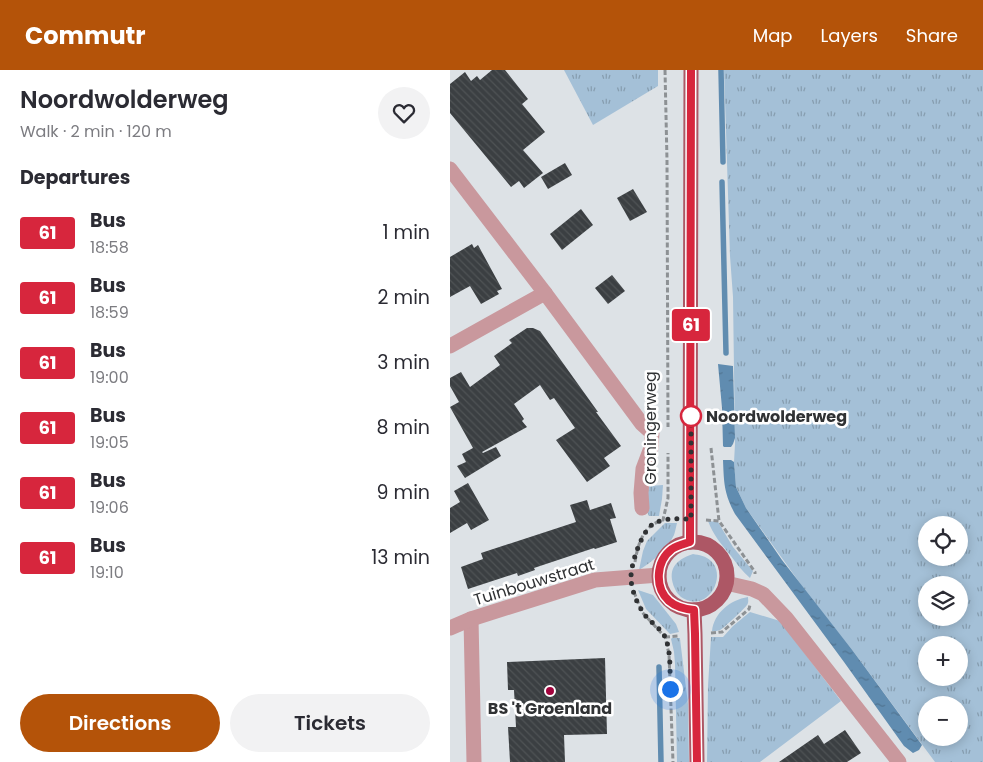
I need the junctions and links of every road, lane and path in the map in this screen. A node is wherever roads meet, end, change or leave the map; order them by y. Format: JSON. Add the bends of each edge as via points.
{"nodes":[{"id":1,"x":665,"y":70,"type":"edge"},
{"id":2,"x":691,"y":70,"type":"edge"},
{"id":3,"x":450,"y":169,"type":"edge"},
{"id":4,"x":545,"y":293,"type":"junction"},
{"id":5,"x":450,"y":346,"type":"edge"},
{"id":6,"x":668,"y":435,"type":"dead end"},
{"id":7,"x":668,"y":445,"type":"dead end"},
{"id":8,"x":711,"y":448,"type":"dead end"},
{"id":9,"x":642,"y":508,"type":"dead end"},
{"id":10,"x":691,"y":519,"type":"junction"},
{"id":11,"x":719,"y":520,"type":"junction"},
{"id":12,"x":690,"y":542,"type":"junction"},
{"id":13,"x":659,"y":575,"type":"junction"},
{"id":14,"x":631,"y":578,"type":"junction"},
{"id":15,"x":726,"y":583,"type":"junction"},
{"id":16,"x":752,"y":589,"type":"junction"},
{"id":17,"x":749,"y":609,"type":"dead end"},
{"id":18,"x":694,"y":610,"type":"junction"},
{"id":19,"x":471,"y":619,"type":"junction"},
{"id":20,"x":452,"y":624,"type":"edge"},
{"id":21,"x":474,"y":762,"type":"edge"},
{"id":22,"x":673,"y":762,"type":"edge"},
{"id":23,"x":697,"y":762,"type":"edge"},
{"id":24,"x":899,"y":762,"type":"edge"}],
"edges":[{"from":1,"to":6,"type":"path","name":"Groningerweg"},
{"from":2,"to":10,"type":"main road"},
{"from":3,"to":4,"type":"street"},
{"from":4,"to":5,"type":"street"},
{"from":4,"to":9,"type":"street","via":[[652,433],[652,448],[643,469]]},
{"from":7,"to":14,"type":"path","name":"Groningerweg","via":[[668,498],[663,520],[646,531],[638,547]]},
{"from":8,"to":11,"type":"path"},
{"from":10,"to":11,"type":"path"},
{"from":10,"to":12,"type":"main road"},
{"from":11,"to":16,"type":"path","via":[[755,572]]},
{"from":12,"to":13,"type":"main road","via":[[680,544],[665,556]]},
{"from":12,"to":15,"type":"main road","via":[[703,544],[718,554],[726,571]]},
{"from":13,"to":14,"type":"street","name":"Tuinbouwstraat"},
{"from":13,"to":18,"type":"main road","via":[[668,600],[676,606]]},
{"from":14,"to":19,"type":"street","name":"Tuinbouwstraat","via":[[596,580]]},
{"from":14,"to":22,"type":"path","name":"Groningerweg","via":[[642,612],[665,637],[669,654]]},
{"from":15,"to":16,"type":"street"},
{"from":15,"to":18,"type":"main road","via":[[720,597],[708,607]]},
{"from":16,"to":17,"type":"path"},
{"from":16,"to":24,"type":"street","via":[[763,594],[786,618]]},
{"from":18,"to":23,"type":"main road"},
{"from":19,"to":20,"type":"street","name":"Tuinbouwstraat"},
{"from":19,"to":21,"type":"street"}]}
